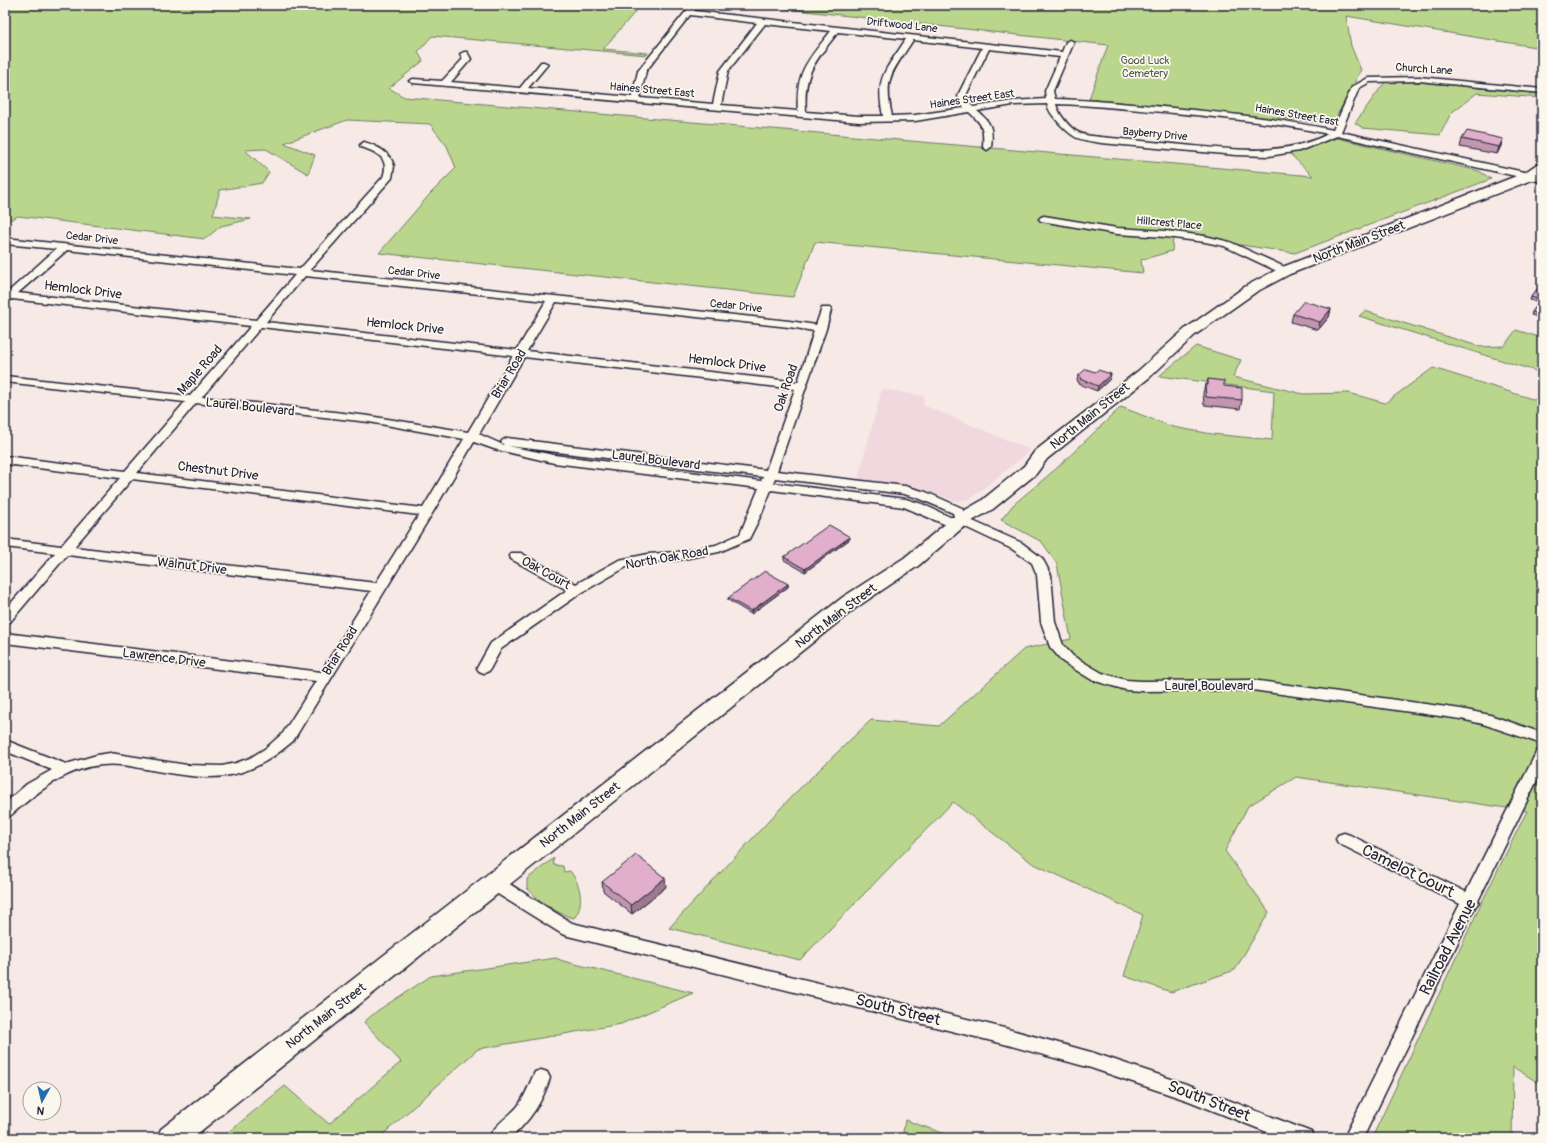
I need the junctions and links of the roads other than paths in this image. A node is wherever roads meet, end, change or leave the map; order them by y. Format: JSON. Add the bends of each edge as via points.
{"nodes":[{"id":1,"x":696,"y":5,"type":"edge"},
{"id":2,"x":689,"y":13,"type":"junction"},
{"id":3,"x":763,"y":21,"type":"junction"},
{"id":4,"x":836,"y":29,"type":"junction"},
{"id":5,"x":911,"y":37,"type":"junction"},
{"id":6,"x":1070,"y":42,"type":"dead end"},
{"id":7,"x":987,"y":46,"type":"junction"},
{"id":8,"x":464,"y":54,"type":"dead end"},
{"id":9,"x":1065,"y":54,"type":"junction"},
{"id":10,"x":544,"y":64,"type":"dead end"},
{"id":11,"x":413,"y":81,"type":"dead end"},
{"id":12,"x":445,"y":83,"type":"junction"},
{"id":13,"x":522,"y":90,"type":"junction"},
{"id":14,"x":1542,"y":91,"type":"edge"},
{"id":15,"x":635,"y":100,"type":"junction"},
{"id":16,"x":1050,"y":100,"type":"junction"},
{"id":17,"x":716,"y":107,"type":"junction"},
{"id":18,"x":972,"y":110,"type":"junction"},
{"id":19,"x":802,"y":114,"type":"junction"},
{"id":20,"x":888,"y":119,"type":"junction"},
{"id":21,"x":1336,"y":133,"type":"junction"},
{"id":22,"x":364,"y":145,"type":"dead end"},
{"id":23,"x":987,"y":147,"type":"dead end"},
{"id":24,"x":1542,"y":167,"type":"edge"},
{"id":25,"x":1535,"y":177,"type":"edge"},
{"id":26,"x":1044,"y":220,"type":"dead end"},
{"id":27,"x":5,"y":241,"type":"edge"},
{"id":28,"x":65,"y":247,"type":"junction"},
{"id":29,"x":1286,"y":271,"type":"junction"},
{"id":30,"x":303,"y":272,"type":"junction"},
{"id":31,"x":6,"y":297,"type":"edge"},
{"id":32,"x":552,"y":300,"type":"junction"},
{"id":33,"x":826,"y":310,"type":"dead end"},
{"id":34,"x":258,"y":324,"type":"junction"},
{"id":35,"x":821,"y":329,"type":"junction"},
{"id":36,"x":521,"y":353,"type":"junction"},
{"id":37,"x":5,"y":379,"type":"edge"},
{"id":38,"x":802,"y":386,"type":"junction"},
{"id":39,"x":193,"y":400,"type":"junction"},
{"id":40,"x":471,"y":438,"type":"junction"},
{"id":41,"x":5,"y":460,"type":"edge"},
{"id":42,"x":127,"y":476,"type":"junction"},
{"id":43,"x":768,"y":480,"type":"junction"},
{"id":44,"x":427,"y":512,"type":"junction"},
{"id":45,"x":961,"y":520,"type":"junction"},
{"id":46,"x":5,"y":543,"type":"edge"},
{"id":47,"x":63,"y":551,"type":"junction"},
{"id":48,"x":516,"y":556,"type":"dead end"},
{"id":49,"x":380,"y":588,"type":"junction"},
{"id":50,"x":576,"y":590,"type":"junction"},
{"id":51,"x":5,"y":619,"type":"edge"},
{"id":52,"x":5,"y":638,"type":"edge"},
{"id":53,"x":484,"y":668,"type":"dead end"},
{"id":54,"x":324,"y":677,"type":"junction"},
{"id":55,"x":1542,"y":739,"type":"edge"},
{"id":56,"x":5,"y":746,"type":"edge"},
{"id":57,"x":1542,"y":756,"type":"edge"},
{"id":58,"x":64,"y":769,"type":"junction"},
{"id":59,"x":5,"y":812,"type":"edge"},
{"id":60,"x":1344,"y":839,"type":"dead end"},
{"id":61,"x":494,"y":883,"type":"junction"},
{"id":62,"x":1471,"y":902,"type":"junction"},
{"id":63,"x":541,"y":1078,"type":"dead end"},
{"id":64,"x":171,"y":1138,"type":"edge"},
{"id":65,"x":498,"y":1138,"type":"edge"},
{"id":66,"x":1304,"y":1138,"type":"edge"},
{"id":67,"x":1353,"y":1138,"type":"edge"}],
"edges":[{"from":1,"to":2,"type":"street"},
{"from":2,"to":3,"type":"street","name":"Driftwood Lane"},
{"from":2,"to":15,"type":"street","via":[[642,71]]},
{"from":3,"to":4,"type":"street","name":"Driftwood Lane"},
{"from":3,"to":17,"type":"street","via":[[724,71]]},
{"from":4,"to":5,"type":"street","name":"Driftwood Lane"},
{"from":4,"to":19,"type":"street","via":[[804,76]]},
{"from":5,"to":7,"type":"street","name":"Driftwood Lane"},
{"from":5,"to":20,"type":"street","via":[[888,73],[884,84]]},
{"from":6,"to":9,"type":"street"},
{"from":7,"to":9,"type":"street","name":"Driftwood Lane"},
{"from":7,"to":18,"type":"street","via":[[962,95],[962,99]]},
{"from":8,"to":12,"type":"street","via":[[467,59]]},
{"from":9,"to":16,"type":"street","via":[[1049,91]]},
{"from":10,"to":13,"type":"street"},
{"from":11,"to":12,"type":"street","name":"Haines Street East"},
{"from":12,"to":13,"type":"street","name":"Haines Street East"},
{"from":13,"to":15,"type":"street","name":"Haines Street East"},
{"from":14,"to":21,"type":"street","name":"Church Lane","via":[[1419,79],[1368,80],[1356,87]]},
{"from":15,"to":17,"type":"street","name":"Haines Street East"},
{"from":16,"to":18,"type":"street","name":"Haines Street East"},
{"from":16,"to":21,"type":"street","name":"Haines Street East","via":[[1262,120]]},
{"from":16,"to":21,"type":"street","name":"Bayberry Drive","via":[[1053,111],[1068,129],[1082,137],[1101,140],[1269,153],[1296,149]]},
{"from":17,"to":19,"type":"street","name":"Haines Street East"},
{"from":18,"to":20,"type":"street","name":"Haines Street East"},
{"from":18,"to":23,"type":"street","via":[[986,124],[989,132]]},
{"from":19,"to":20,"type":"street","name":"Haines Street East"},
{"from":21,"to":25,"type":"street","name":"Haines Street East"},
{"from":22,"to":30,"type":"street","name":"Maple Road","via":[[380,150],[390,163],[387,178]]},
{"from":24,"to":25,"type":"highway","name":"North Main Street"},
{"from":25,"to":29,"type":"highway","name":"North Main Street"},
{"from":26,"to":29,"type":"street","name":"Hillcrest Place","via":[[1117,231],[1205,239],[1227,244]]},
{"from":27,"to":28,"type":"street","name":"Cedar Drive"},
{"from":28,"to":30,"type":"street","name":"Cedar Drive"},
{"from":28,"to":31,"type":"street"},
{"from":29,"to":45,"type":"highway","name":"North Main Street","via":[[1251,289],[1190,332],[1144,374],[1041,455],[1030,470],[987,505]]},
{"from":30,"to":32,"type":"street","name":"Cedar Drive"},
{"from":30,"to":34,"type":"street","name":"Maple Road"},
{"from":31,"to":34,"type":"street","name":"Hemlock Drive"},
{"from":32,"to":35,"type":"street","name":"Cedar Drive"},
{"from":32,"to":36,"type":"street","name":"Briar Road"},
{"from":33,"to":35,"type":"street","name":"Oak Road"},
{"from":34,"to":36,"type":"street","name":"Hemlock Drive"},
{"from":34,"to":39,"type":"street","name":"Maple Road"},
{"from":35,"to":38,"type":"street","name":"Oak Road"},
{"from":36,"to":38,"type":"street","name":"Hemlock Drive"},
{"from":36,"to":40,"type":"street","name":"Briar Road"},
{"from":37,"to":39,"type":"street","name":"Laurel Boulevard"},
{"from":38,"to":43,"type":"street","name":"Oak Road"},
{"from":39,"to":40,"type":"street","name":"Laurel Boulevard","via":[[410,425]]},
{"from":39,"to":42,"type":"street","name":"Maple Road"},
{"from":40,"to":43,"type":"street","name":"Laurel Boulevard","via":[[536,456]]},
{"from":40,"to":44,"type":"street","name":"Briar Road"},
{"from":41,"to":42,"type":"street","name":"Chestnut Drive"},
{"from":42,"to":44,"type":"street","name":"Chestnut Drive"},
{"from":42,"to":47,"type":"street","name":"Maple Road"},
{"from":43,"to":45,"type":"street","name":"Laurel Boulevard","via":[[840,489],[918,506],[948,520]]},
{"from":43,"to":50,"type":"street","name":"North Oak Road","via":[[745,536],[719,548],[702,552],[624,563]]},
{"from":44,"to":49,"type":"street","name":"Briar Road"},
{"from":45,"to":55,"type":"street","name":"Laurel Boulevard","via":[[1017,546],[1037,561],[1044,575],[1048,622],[1057,647],[1068,659],[1097,677],[1126,685],[1142,686],[1229,685],[1277,688],[1461,714],[1485,719]]},
{"from":45,"to":61,"type":"highway","name":"North Main Street","via":[[911,562],[850,602]]},
{"from":46,"to":47,"type":"street","name":"Walnut Drive"},
{"from":47,"to":49,"type":"street","name":"Walnut Drive"},
{"from":47,"to":51,"type":"street","name":"Maple Road"},
{"from":48,"to":50,"type":"street","name":"Oak Court"},
{"from":49,"to":54,"type":"street","name":"Briar Road"},
{"from":50,"to":53,"type":"street","name":"North Oak Road","via":[[496,646]]},
{"from":52,"to":54,"type":"street","name":"Lawrence Drive"},
{"from":54,"to":58,"type":"street","name":"Briar Road","via":[[288,737],[275,750],[250,765],[216,772],[193,772],[104,759]]},
{"from":56,"to":58,"type":"street"},
{"from":57,"to":62,"type":"street","name":"Railroad Avenue"},
{"from":58,"to":59,"type":"street","name":"Briar Road","via":[[39,782]]},
{"from":60,"to":62,"type":"street","name":"Camelot Court"},
{"from":61,"to":64,"type":"highway","name":"North Main Street"},
{"from":61,"to":66,"type":"street","name":"South Street","via":[[568,929],[1004,1036],[1091,1060],[1192,1094]]},
{"from":62,"to":67,"type":"street","name":"Railroad Avenue"},
{"from":63,"to":65,"type":"street","via":[[537,1094],[526,1111]]}]}
